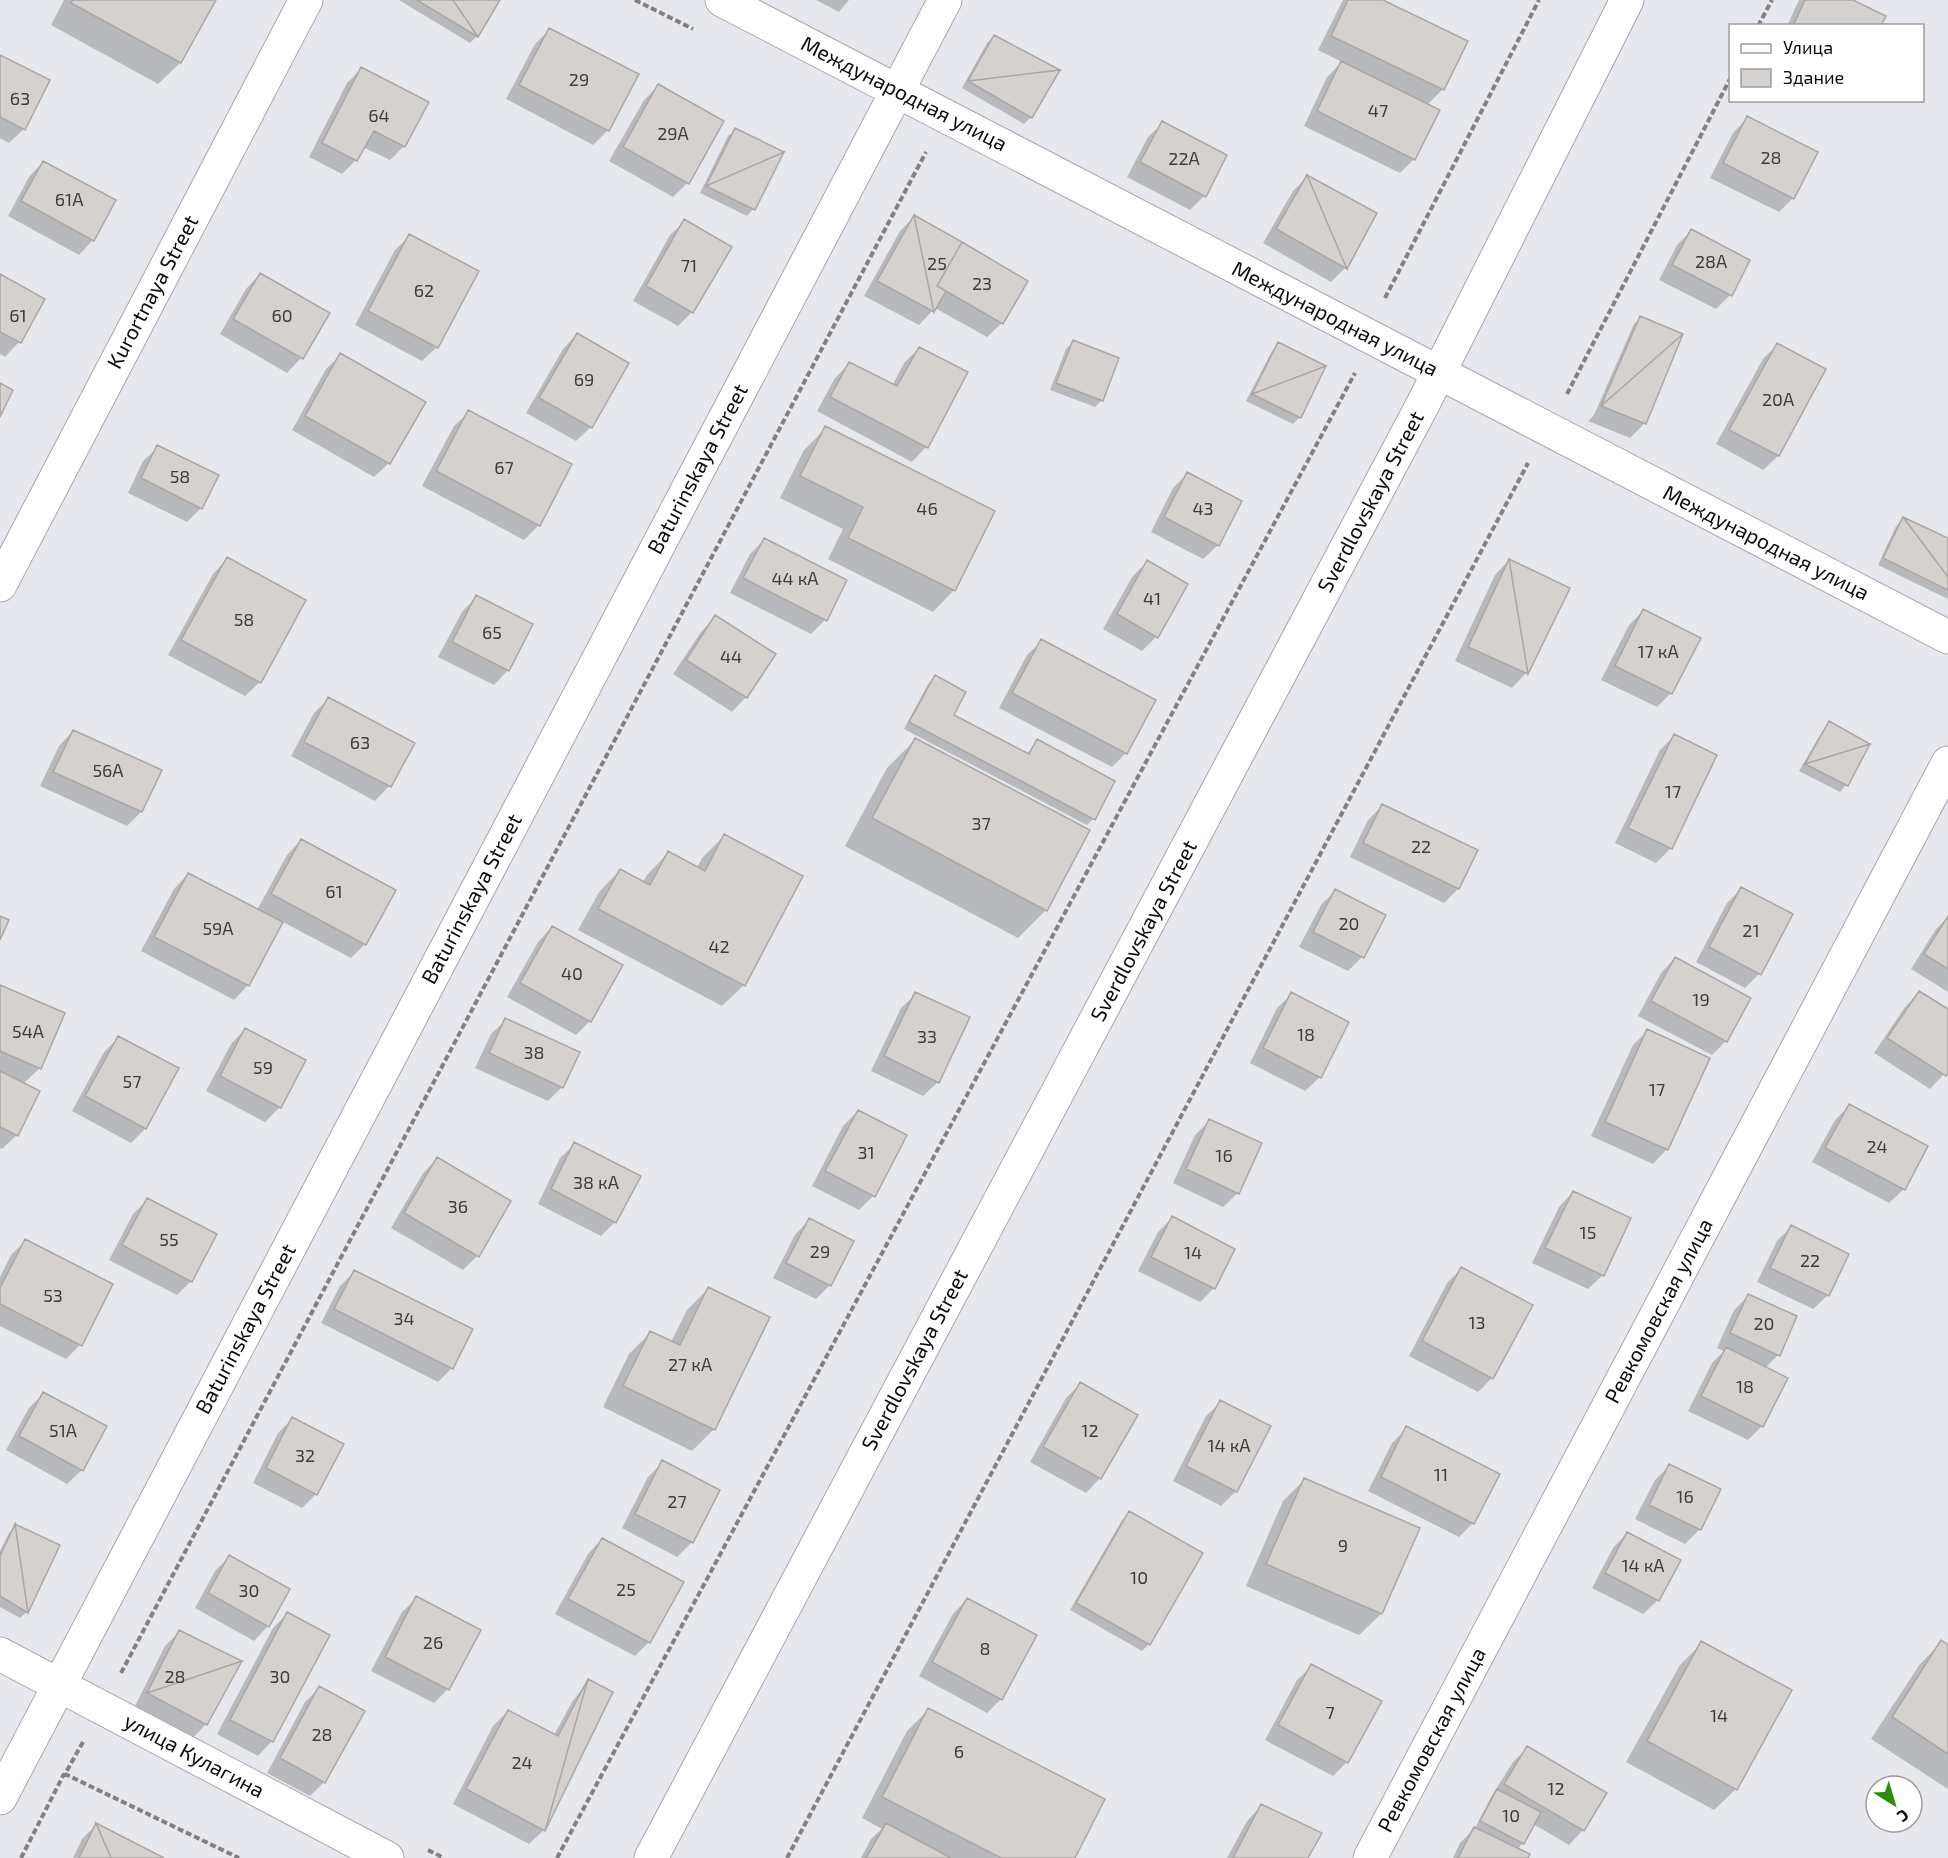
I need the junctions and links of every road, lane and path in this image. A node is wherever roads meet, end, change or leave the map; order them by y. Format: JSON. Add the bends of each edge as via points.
{"nodes":[{"id":1,"x":306,"y":0,"type":"edge"},
{"id":2,"x":722,"y":0,"type":"edge"},
{"id":3,"x":945,"y":0,"type":"edge"},
{"id":4,"x":1539,"y":0,"type":"edge"},
{"id":5,"x":1627,"y":0,"type":"edge"},
{"id":6,"x":1772,"y":0,"type":"edge"},
{"id":7,"x":1759,"y":24,"type":"edge"},
{"id":8,"x":1729,"y":83,"type":"edge"},
{"id":9,"x":896,"y":90,"type":"junction"},
{"id":10,"x":929,"y":146,"type":"dead end"},
{"id":11,"x":1382,"y":303,"type":"dead end"},
{"id":12,"x":1357,"y":369,"type":"dead end"},
{"id":13,"x":1439,"y":373,"type":"junction"},
{"id":14,"x":1565,"y":398,"type":"dead end"},
{"id":15,"x":1530,"y":460,"type":"dead end"},
{"id":16,"x":0,"y":585,"type":"edge"},
{"id":17,"x":1948,"y":637,"type":"edge"},
{"id":18,"x":1948,"y":763,"type":"edge"},
{"id":19,"x":0,"y":1654,"type":"edge"},
{"id":20,"x":119,"y":1677,"type":"dead end"},
{"id":21,"x":59,"y":1685,"type":"junction"},
{"id":22,"x":0,"y":1798,"type":"edge"},
{"id":23,"x":422,"y":1847,"type":"dead end"},
{"id":24,"x":387,"y":1858,"type":"edge"},
{"id":25,"x":444,"y":1858,"type":"edge"},
{"id":26,"x":557,"y":1858,"type":"edge"},
{"id":27,"x":651,"y":1858,"type":"edge"},
{"id":28,"x":787,"y":1858,"type":"edge"},
{"id":29,"x":1370,"y":1858,"type":"edge"}],
"edges":[{"from":1,"to":16,"type":"street","name":"Kurortnaya Street"},
{"from":2,"to":9,"type":"street","name":"Международная улица"},
{"from":3,"to":9,"type":"street","name":"Baturinskaya Street"},
{"from":4,"to":11,"type":"path"},
{"from":5,"to":13,"type":"street","name":"Sverdlovskaya Street"},
{"from":6,"to":7,"type":"path"},
{"from":8,"to":14,"type":"path"},
{"from":9,"to":13,"type":"street","name":"Международная улица"},
{"from":9,"to":21,"type":"street","name":"Baturinskaya Street"},
{"from":10,"to":20,"type":"path"},
{"from":12,"to":26,"type":"path"},
{"from":13,"to":17,"type":"street","name":"Международная улица"},
{"from":13,"to":27,"type":"street","name":"Sverdlovskaya Street"},
{"from":15,"to":28,"type":"path"},
{"from":18,"to":29,"type":"street","name":"Ревкомовская улица"},
{"from":19,"to":21,"type":"street","name":"улица Кулагина"},
{"from":21,"to":22,"type":"street","name":"Baturinskaya Street"},
{"from":21,"to":24,"type":"street","name":"улица Кулагина"},
{"from":23,"to":25,"type":"path"}]}
